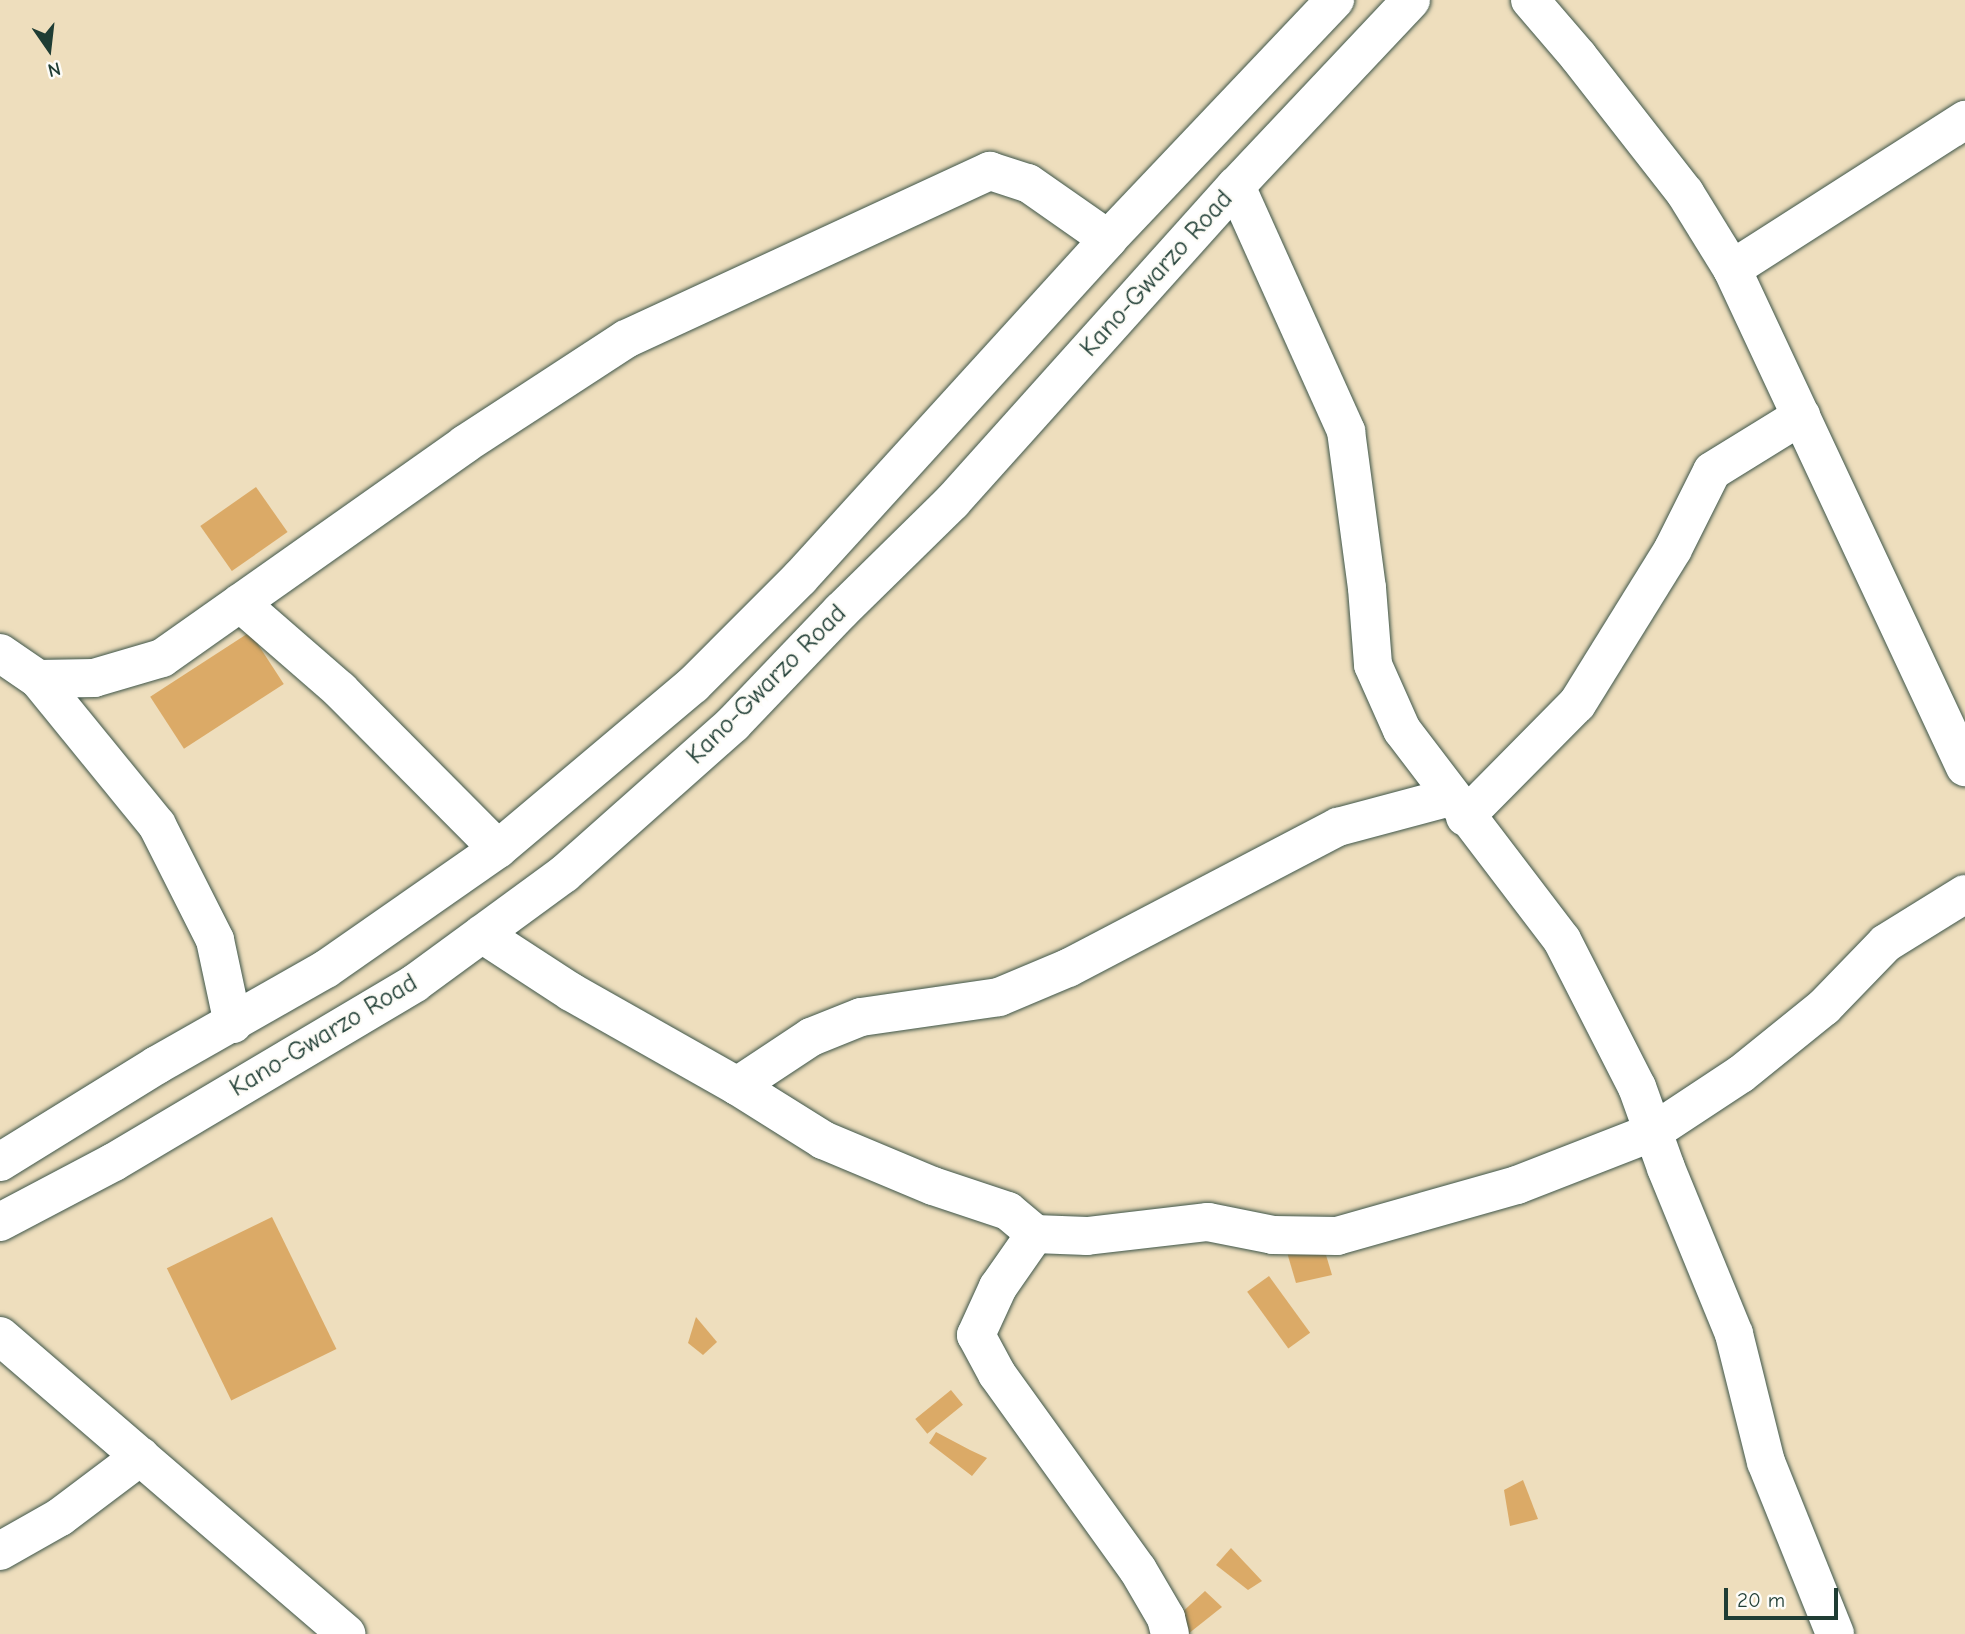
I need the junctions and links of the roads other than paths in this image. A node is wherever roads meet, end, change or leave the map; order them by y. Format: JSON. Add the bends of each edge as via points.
{"nodes":[{"id":1,"x":1335,"y":0,"type":"edge"},
{"id":2,"x":1411,"y":0,"type":"edge"},
{"id":3,"x":1530,"y":0,"type":"edge"},
{"id":4,"x":1965,"y":120,"type":"edge"},
{"id":5,"x":1236,"y":186,"type":"junction"},
{"id":6,"x":1108,"y":239,"type":"junction"},
{"id":7,"x":1732,"y":269,"type":"junction"},
{"id":8,"x":1801,"y":416,"type":"junction"},
{"id":9,"x":240,"y":603,"type":"junction"},
{"id":10,"x":0,"y":653,"type":"edge"},
{"id":11,"x":38,"y":679,"type":"junction"},
{"id":12,"x":1965,"y":767,"type":"edge"},
{"id":13,"x":1458,"y":807,"type":"junction"},
{"id":14,"x":498,"y":849,"type":"junction"},
{"id":15,"x":1965,"y":894,"type":"edge"},
{"id":16,"x":482,"y":933,"type":"junction"},
{"id":17,"x":233,"y":1024,"type":"junction"},
{"id":18,"x":737,"y":1086,"type":"junction"},
{"id":19,"x":1653,"y":1132,"type":"junction"},
{"id":20,"x":0,"y":1161,"type":"edge"},
{"id":21,"x":0,"y":1222,"type":"edge"},
{"id":22,"x":1035,"y":1234,"type":"junction"},
{"id":23,"x":0,"y":1336,"type":"edge"},
{"id":24,"x":141,"y":1456,"type":"junction"},
{"id":25,"x":0,"y":1550,"type":"edge"},
{"id":26,"x":347,"y":1634,"type":"edge"},
{"id":27,"x":1170,"y":1634,"type":"edge"},
{"id":28,"x":1835,"y":1634,"type":"edge"}],
"edges":[{"from":1,"to":6,"type":"street","name":"Kano-Gwarzo Road"},
{"from":2,"to":5,"type":"street","name":"Kano-Gwarzo Road"},
{"from":3,"to":7,"type":"street","via":[[1685,193]]},
{"from":4,"to":7,"type":"street"},
{"from":5,"to":13,"type":"street","via":[[1346,431],[1373,665],[1402,730]]},
{"from":5,"to":16,"type":"street","name":"Kano-Gwarzo Road","via":[[952,502],[733,724],[564,874]]},
{"from":6,"to":9,"type":"street","via":[[1028,183],[990,171],[626,339],[465,444]]},
{"from":6,"to":14,"type":"street","name":"Kano-Gwarzo Road","via":[[800,578],[693,685]]},
{"from":7,"to":8,"type":"street"},
{"from":8,"to":12,"type":"street"},
{"from":8,"to":13,"type":"street","via":[[1712,471],[1673,549],[1577,704]]},
{"from":9,"to":11,"type":"street","via":[[162,658],[94,678]]},
{"from":9,"to":14,"type":"street","via":[[340,690]]},
{"from":10,"to":11,"type":"street"},
{"from":11,"to":17,"type":"street","via":[[158,825],[215,940]]},
{"from":13,"to":18,"type":"street","via":[[1338,827],[1068,968],[999,997],[861,1017],[811,1037]]},
{"from":13,"to":19,"type":"street","via":[[1562,940],[1637,1087]]},
{"from":14,"to":17,"type":"street","name":"Kano-Gwarzo Road","via":[[326,968]]},
{"from":15,"to":19,"type":"street","via":[[1886,943],[1824,1007],[1741,1074]]},
{"from":16,"to":18,"type":"street","via":[[571,992]]},
{"from":16,"to":21,"type":"street","name":"Kano-Gwarzo Road","via":[[415,983],[284,1062],[114,1162]]},
{"from":17,"to":20,"type":"street","name":"Kano-Gwarzo Road"},
{"from":18,"to":22,"type":"street","via":[[823,1140],[1007,1211]]},
{"from":19,"to":22,"type":"street","via":[[1517,1185],[1337,1236],[1273,1235],[1208,1222],[1087,1236]]},
{"from":19,"to":28,"type":"street","via":[[1734,1334],[1766,1462]]},
{"from":22,"to":27,"type":"street","via":[[998,1287],[976,1335],[997,1374],[1138,1570],[1166,1618]]},
{"from":23,"to":24,"type":"street"},
{"from":24,"to":25,"type":"street","via":[[60,1517]]},
{"from":24,"to":26,"type":"street"}]}
